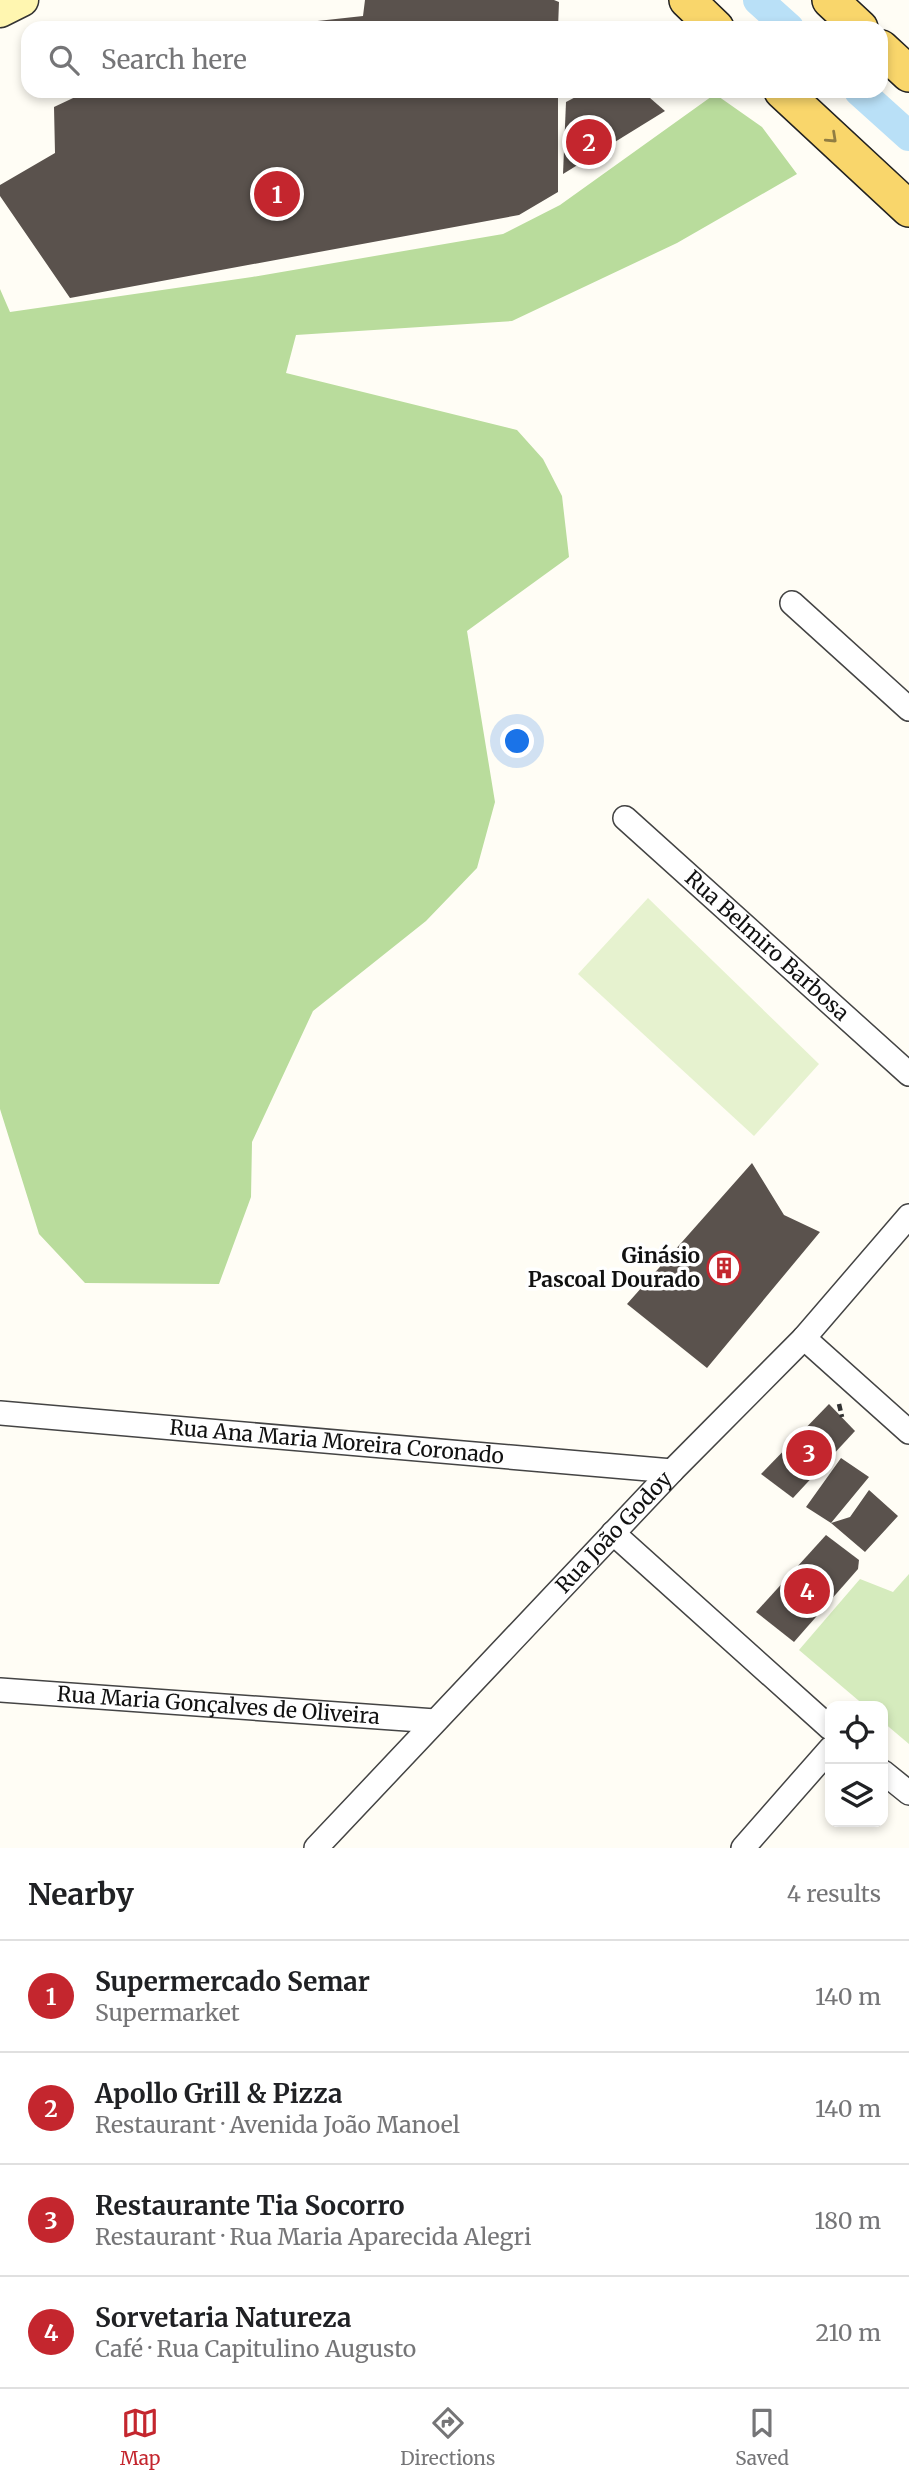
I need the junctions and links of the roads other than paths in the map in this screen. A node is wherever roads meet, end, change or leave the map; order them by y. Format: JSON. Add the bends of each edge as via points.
{"nodes":[{"id":1,"x":22,"y":0,"type":"edge"},
{"id":2,"x":687,"y":0,"type":"edge"},
{"id":3,"x":830,"y":0,"type":"edge"},
{"id":4,"x":0,"y":12,"type":"edge"},
{"id":5,"x":709,"y":21,"type":"edge"},
{"id":6,"x":852,"y":21,"type":"edge"},
{"id":7,"x":888,"y":54,"type":"edge"},
{"id":8,"x":909,"y":74,"type":"edge"},
{"id":9,"x":790,"y":98,"type":"edge"},
{"id":10,"x":909,"y":209,"type":"edge"},
{"id":11,"x":792,"y":603,"type":"dead end"},
{"id":12,"x":909,"y":709,"type":"edge"},
{"id":13,"x":625,"y":818,"type":"dead end"},
{"id":14,"x":909,"y":1074,"type":"edge"},
{"id":15,"x":909,"y":1216,"type":"edge"},
{"id":16,"x":804,"y":1338,"type":"junction"},
{"id":17,"x":0,"y":1413,"type":"edge"},
{"id":18,"x":909,"y":1432,"type":"edge"},
{"id":19,"x":672,"y":1471,"type":"junction"},
{"id":20,"x":613,"y":1533,"type":"junction"},
{"id":21,"x":0,"y":1690,"type":"edge"},
{"id":22,"x":435,"y":1721,"type":"junction"},
{"id":23,"x":825,"y":1724,"type":"edge"},
{"id":24,"x":825,"y":1755,"type":"edge"},
{"id":25,"x":888,"y":1776,"type":"edge"},
{"id":26,"x":909,"y":1793,"type":"edge"},
{"id":27,"x":316,"y":1848,"type":"edge"},
{"id":28,"x":743,"y":1848,"type":"edge"}],
"edges":[{"from":1,"to":4,"type":"street"},
{"from":2,"to":5,"type":"main road"},
{"from":3,"to":6,"type":"main road"},
{"from":7,"to":8,"type":"main road"},
{"from":9,"to":10,"type":"main road","one_way":true},
{"from":11,"to":12,"type":"street"},
{"from":13,"to":14,"type":"street","name":"Rua Belmiro Barbosa"},
{"from":15,"to":16,"type":"street","name":"Rua João Godoy"},
{"from":16,"to":18,"type":"street"},
{"from":16,"to":19,"type":"street","name":"Rua João Godoy"},
{"from":17,"to":19,"type":"street","name":"Rua Ana Maria Moreira Coronado"},
{"from":19,"to":20,"type":"street","name":"Rua João Godoy"},
{"from":20,"to":22,"type":"street","name":"Rua João Godoy"},
{"from":20,"to":23,"type":"street"},
{"from":21,"to":22,"type":"street","name":"Rua Maria Gonçalves de Oliveira"},
{"from":22,"to":27,"type":"street","name":"Rua João Godoy"},
{"from":24,"to":28,"type":"street"},
{"from":25,"to":26,"type":"street"}]}
